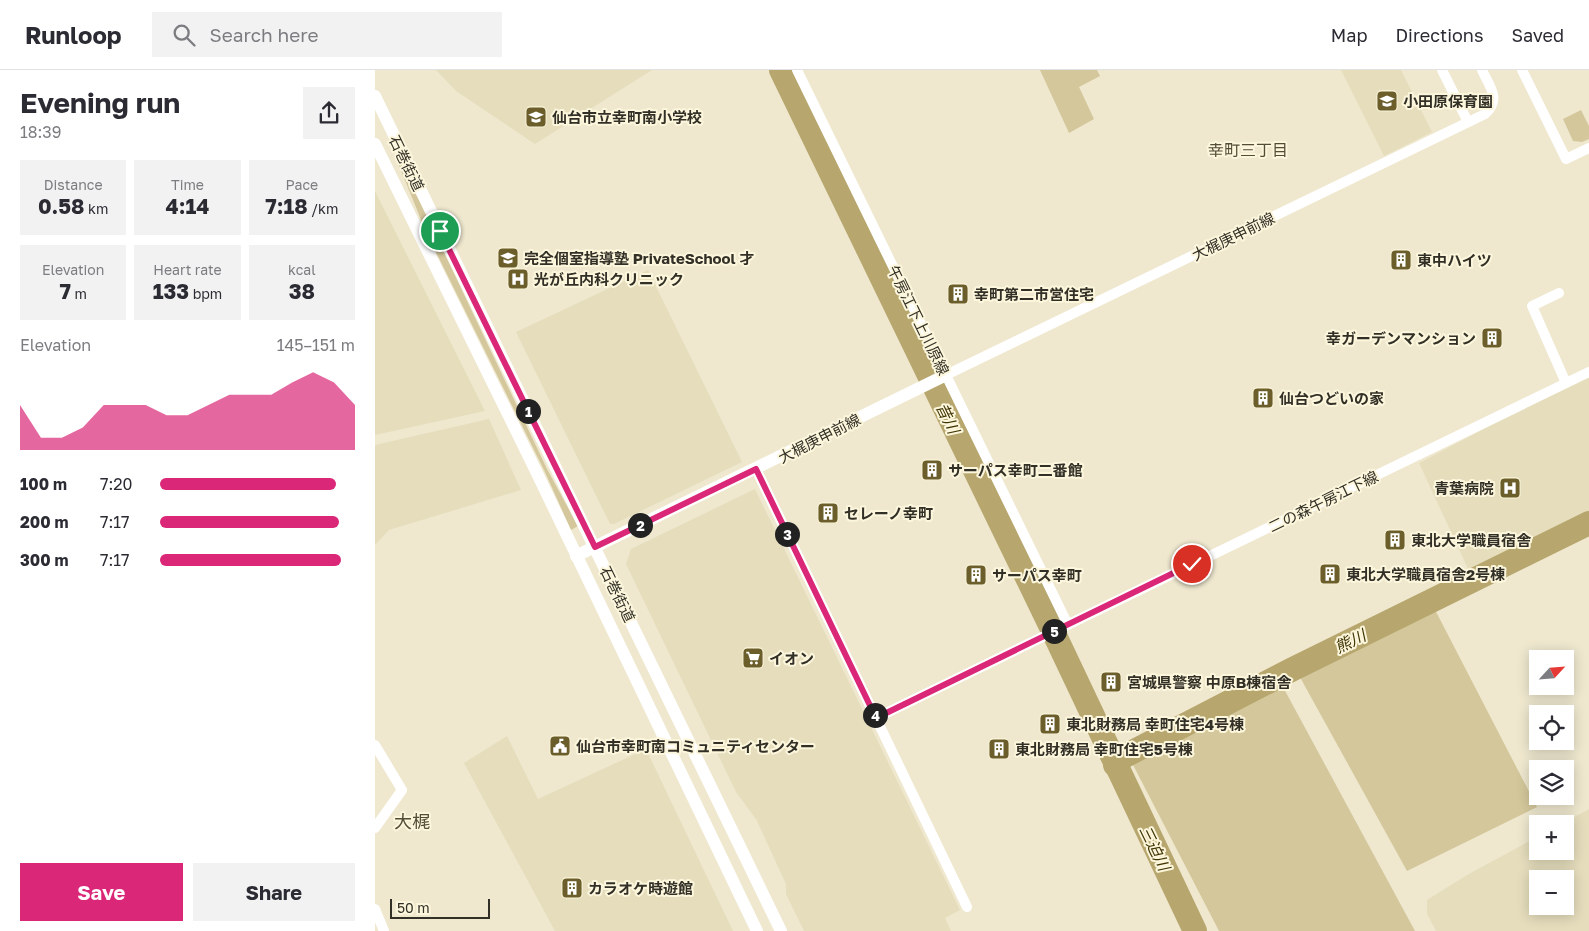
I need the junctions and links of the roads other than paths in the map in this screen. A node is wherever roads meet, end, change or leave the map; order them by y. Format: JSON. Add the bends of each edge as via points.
{"nodes":[{"id":1,"x":797,"y":70,"type":"edge"},
{"id":2,"x":1442,"y":70,"type":"edge"},
{"id":3,"x":1482,"y":70,"type":"edge"},
{"id":4,"x":1523,"y":70,"type":"edge"},
{"id":5,"x":375,"y":96,"type":"edge"},
{"id":6,"x":1468,"y":122,"type":"junction"},
{"id":7,"x":375,"y":144,"type":"edge"},
{"id":8,"x":1589,"y":148,"type":"edge"},
{"id":9,"x":1559,"y":293,"type":"dead end"},
{"id":10,"x":1589,"y":372,"type":"edge"},
{"id":11,"x":936,"y":380,"type":"junction"},
{"id":12,"x":1566,"y":384,"type":"junction"},
{"id":13,"x":756,"y":469,"type":"junction"},
{"id":14,"x":595,"y":547,"type":"junction"},
{"id":15,"x":576,"y":556,"type":"junction"},
{"id":16,"x":1068,"y":625,"type":"junction"},
{"id":17,"x":876,"y":718,"type":"junction"},
{"id":18,"x":375,"y":745,"type":"edge"},
{"id":19,"x":375,"y":828,"type":"edge"},
{"id":20,"x":967,"y":907,"type":"dead end"},
{"id":21,"x":375,"y":909,"type":"edge"},
{"id":22,"x":385,"y":931,"type":"edge"},
{"id":23,"x":757,"y":931,"type":"edge"},
{"id":24,"x":781,"y":931,"type":"edge"}],
"edges":[{"from":1,"to":11,"type":"street","name":"午房江下上川原線"},
{"from":2,"to":6,"type":"street"},
{"from":3,"to":6,"type":"street","name":"大梶庚申前線","via":[[1493,95],[1493,105],[1485,114]]},
{"from":4,"to":8,"type":"street","via":[[1566,159]]},
{"from":5,"to":14,"type":"street","name":"石巻街道"},
{"from":6,"to":11,"type":"street","name":"大梶庚申前線"},
{"from":7,"to":15,"type":"street","name":"石巻街道"},
{"from":9,"to":12,"type":"street","via":[[1532,306]]},
{"from":10,"to":12,"type":"street","name":"二の森午房江下線"},
{"from":11,"to":13,"type":"street","name":"大梶庚申前線"},
{"from":11,"to":16,"type":"street","name":"午房江下上川原線"},
{"from":12,"to":16,"type":"street","name":"二の森午房江下線"},
{"from":13,"to":14,"type":"street","name":"大梶庚申前線"},
{"from":13,"to":17,"type":"street"},
{"from":14,"to":15,"type":"street","name":"大梶庚申前線"},
{"from":14,"to":24,"type":"street","name":"石巻街道"},
{"from":15,"to":23,"type":"street","name":"石巻街道"},
{"from":16,"to":17,"type":"street","name":"二の森午房江下線"},
{"from":17,"to":20,"type":"street"},
{"from":18,"to":19,"type":"street","via":[[402,790]]},
{"from":21,"to":22,"type":"street"}]}
